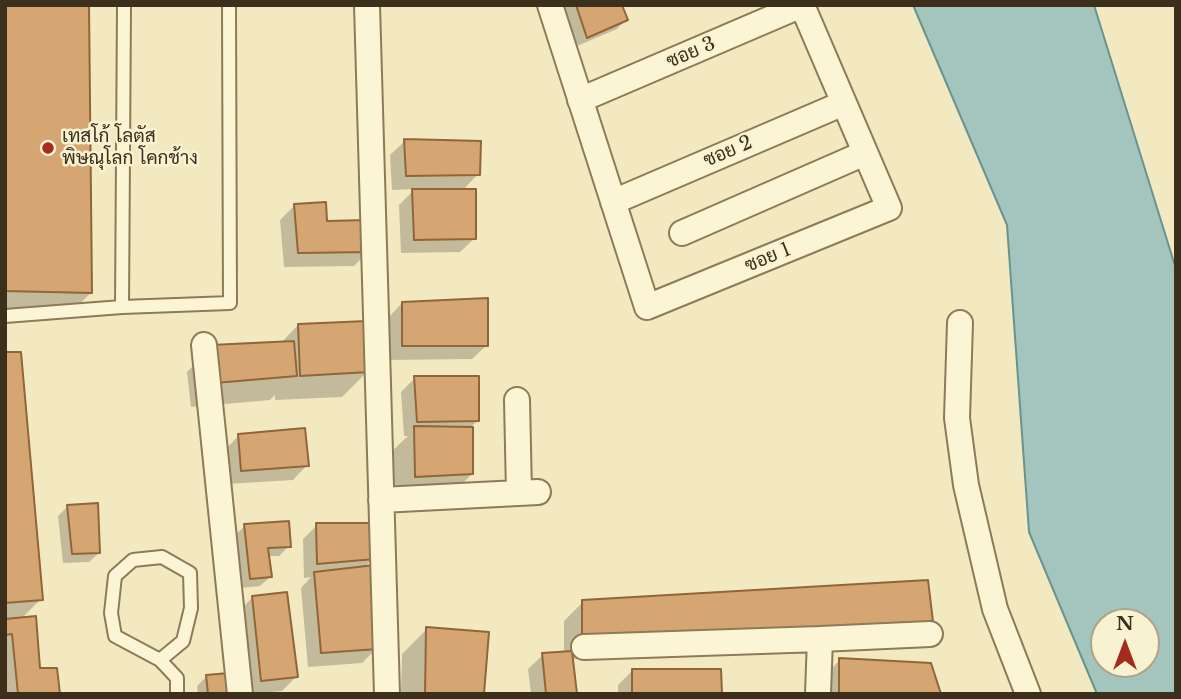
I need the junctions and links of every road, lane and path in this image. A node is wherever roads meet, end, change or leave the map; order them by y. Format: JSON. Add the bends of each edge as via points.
{"nodes":[{"id":1,"x":124,"y":5,"type":"edge"},
{"id":2,"x":229,"y":5,"type":"edge"},
{"id":3,"x":367,"y":5,"type":"edge"},
{"id":4,"x":550,"y":5,"type":"edge"},
{"id":5,"x":802,"y":5,"type":"edge"},
{"id":6,"x":580,"y":100,"type":"junction"},
{"id":7,"x":844,"y":103,"type":"junction"},
{"id":8,"x":865,"y":153,"type":"junction"},
{"id":9,"x":613,"y":202,"type":"junction"},
{"id":10,"x":682,"y":233,"type":"dead end"},
{"id":11,"x":122,"y":307,"type":"junction"},
{"id":12,"x":5,"y":316,"type":"edge"},
{"id":13,"x":960,"y":323,"type":"dead end"},
{"id":14,"x":204,"y":345,"type":"dead end"},
{"id":15,"x":517,"y":400,"type":"dead end"},
{"id":16,"x":381,"y":500,"type":"junction"},
{"id":17,"x":930,"y":634,"type":"dead end"},
{"id":18,"x":820,"y":639,"type":"junction"},
{"id":19,"x":584,"y":647,"type":"dead end"},
{"id":20,"x":160,"y":660,"type":"junction"},
{"id":21,"x":177,"y":694,"type":"edge"},
{"id":22,"x":240,"y":694,"type":"edge"},
{"id":23,"x":387,"y":694,"type":"edge"},
{"id":24,"x":818,"y":694,"type":"edge"},
{"id":25,"x":1028,"y":694,"type":"edge"}],
"edges":[{"from":1,"to":11,"type":"lane"},
{"from":2,"to":11,"type":"lane","via":[[230,303]]},
{"from":3,"to":16,"type":"street"},
{"from":4,"to":6,"type":"street"},
{"from":5,"to":6,"type":"street","name":"ซอย 3"},
{"from":5,"to":7,"type":"street"},
{"from":6,"to":9,"type":"street"},
{"from":7,"to":8,"type":"street"},
{"from":7,"to":9,"type":"street","name":"ซอย 2"},
{"from":8,"to":9,"type":"street","name":"ซอย 1","via":[[889,208],[647,307]]},
{"from":8,"to":10,"type":"street"},
{"from":11,"to":12,"type":"lane"},
{"from":13,"to":25,"type":"street","via":[[957,418],[966,485],[995,609]]},
{"from":14,"to":22,"type":"street"},
{"from":15,"to":16,"type":"street","via":[[528,492]]},
{"from":16,"to":23,"type":"street"},
{"from":17,"to":18,"type":"street"},
{"from":18,"to":19,"type":"street"},
{"from":18,"to":24,"type":"street"},
{"from":20,"to":20,"type":"lane","via":[[115,636],[110,613],[115,576],[133,559],[162,557],[190,573],[191,608],[183,641]]},
{"from":20,"to":21,"type":"lane","via":[[177,678]]}]}
